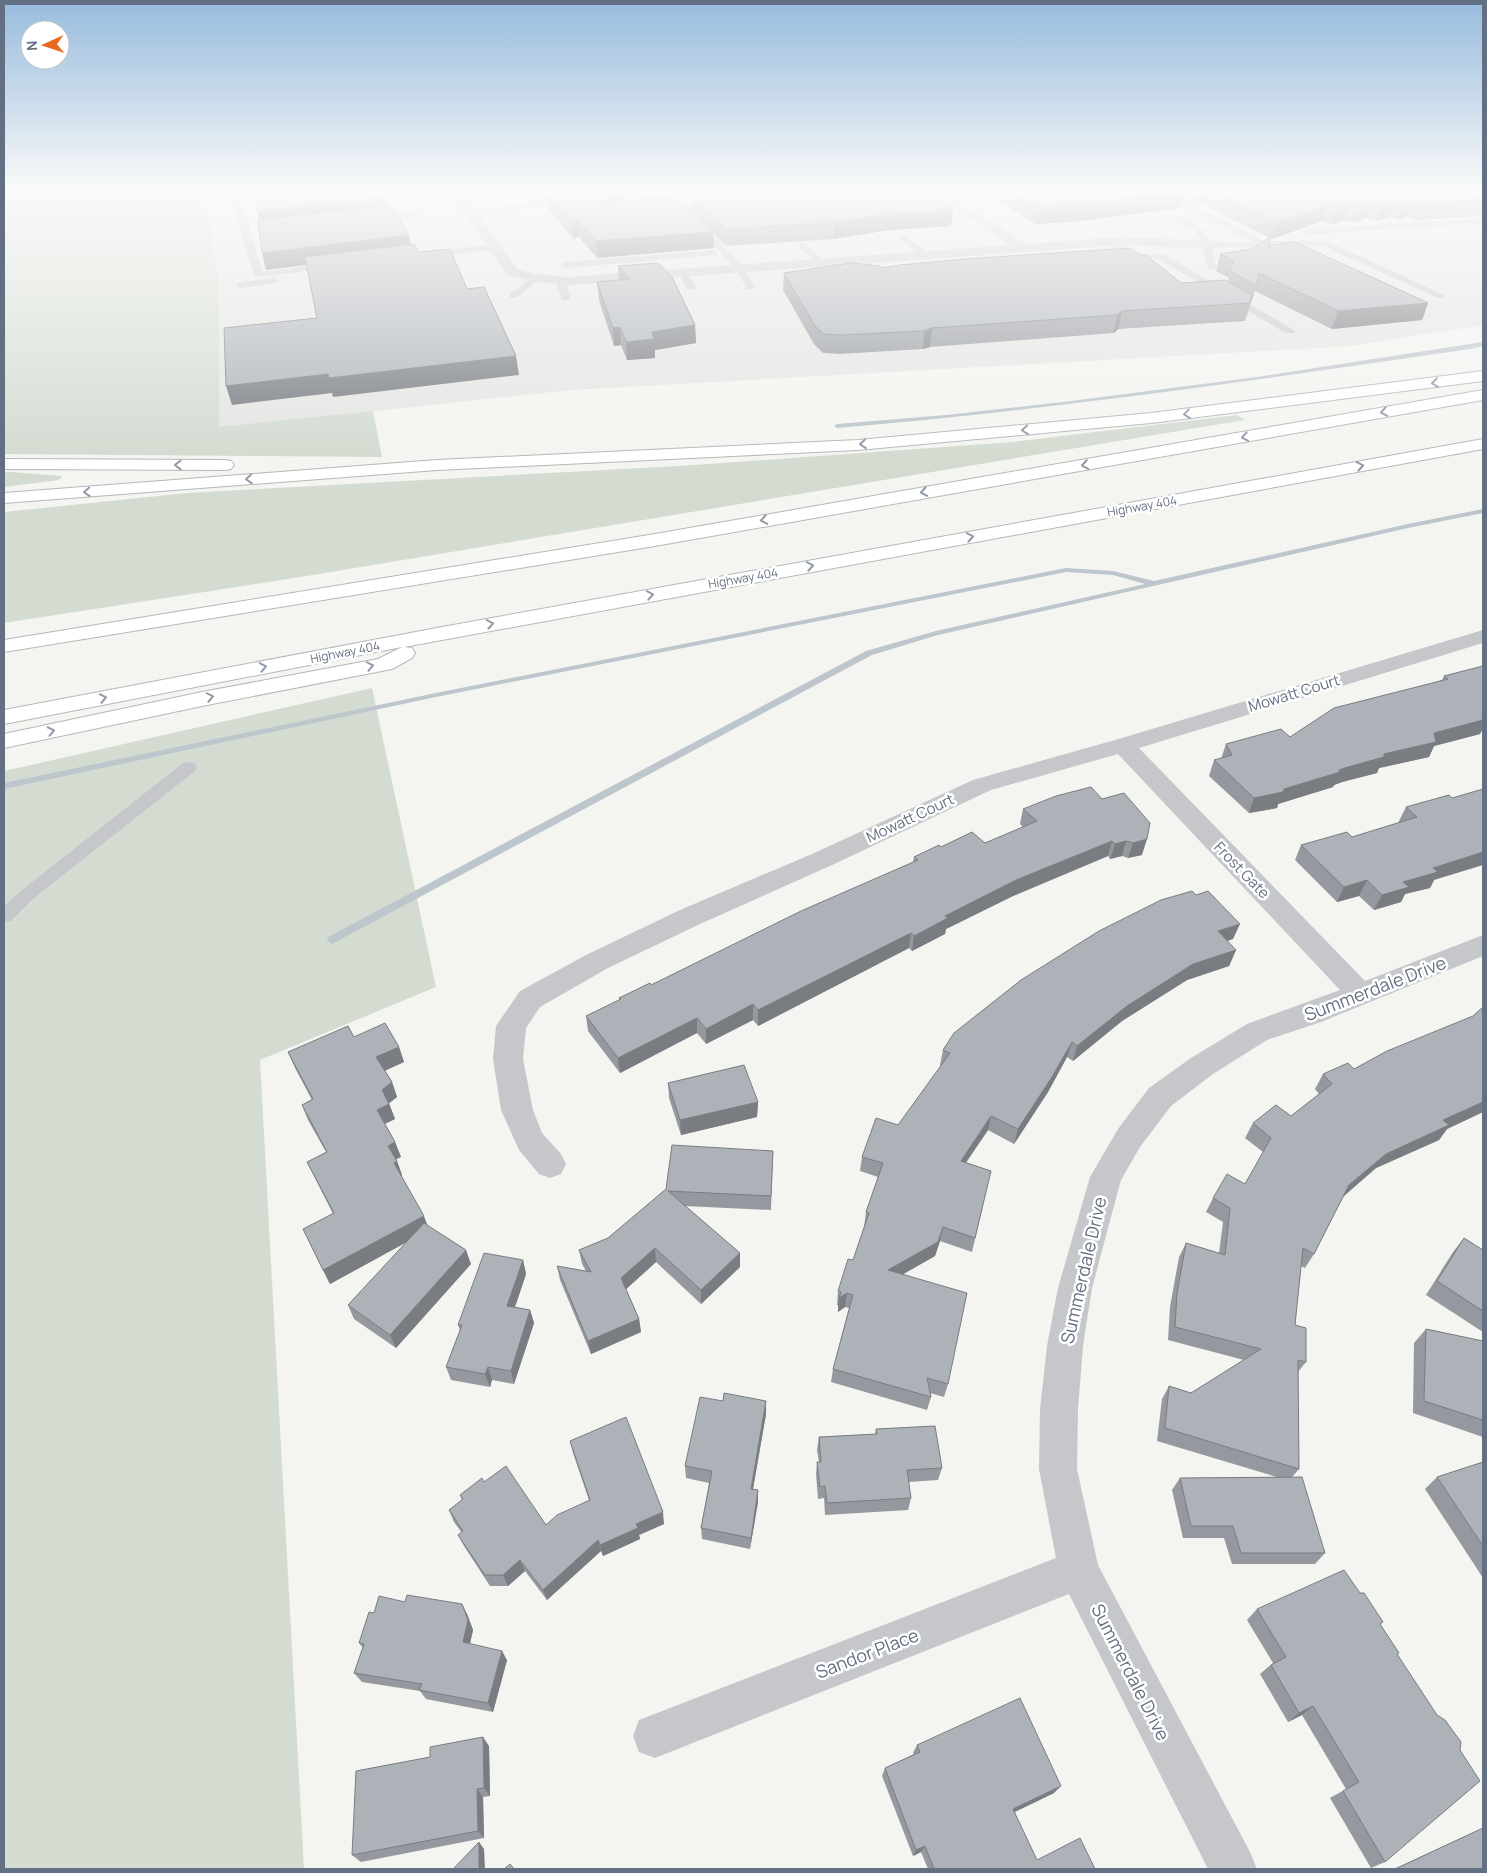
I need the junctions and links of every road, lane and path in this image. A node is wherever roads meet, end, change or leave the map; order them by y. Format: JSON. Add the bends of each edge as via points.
{"nodes":[{"id":1,"x":282,"y":280,"type":"edge"},
{"id":2,"x":532,"y":280,"type":"edge"},
{"id":3,"x":560,"y":280,"type":"edge"},
{"id":4,"x":687,"y":280,"type":"edge"},
{"id":5,"x":744,"y":280,"type":"edge"},
{"id":6,"x":1203,"y":280,"type":"edge"},
{"id":7,"x":1407,"y":280,"type":"edge"},
{"id":8,"x":241,"y":285,"type":"dead end"},
{"id":9,"x":691,"y":287,"type":"dead end"},
{"id":10,"x":750,"y":287,"type":"dead end"},
{"id":11,"x":512,"y":296,"type":"dead end"},
{"id":12,"x":1441,"y":296,"type":"dead end"},
{"id":13,"x":566,"y":298,"type":"dead end"},
{"id":14,"x":1290,"y":331,"type":"dead end"},
{"id":15,"x":1483,"y":376,"type":"edge"},
{"id":16,"x":1483,"y":395,"type":"edge"},
{"id":17,"x":1483,"y":444,"type":"edge"},
{"id":18,"x":4,"y":464,"type":"edge"},
{"id":19,"x":437,"y":465,"type":"junction"},
{"id":20,"x":4,"y":498,"type":"edge"},
{"id":21,"x":442,"y":633,"type":"junction"},
{"id":22,"x":1483,"y":636,"type":"edge"},
{"id":23,"x":4,"y":646,"type":"edge"},
{"id":24,"x":4,"y":716,"type":"edge"},
{"id":25,"x":4,"y":741,"type":"edge"},
{"id":26,"x":1123,"y":745,"type":"junction"},
{"id":27,"x":189,"y":767,"type":"dead end"},
{"id":28,"x":4,"y":916,"type":"edge"},
{"id":29,"x":1483,"y":945,"type":"edge"},
{"id":30,"x":1361,"y":994,"type":"junction"},
{"id":31,"x":550,"y":1164,"type":"dead end"},
{"id":32,"x":1079,"y":1570,"type":"junction"},
{"id":33,"x":655,"y":1736,"type":"dead end"},
{"id":34,"x":1233,"y":1869,"type":"edge"}],
"edges":[{"from":1,"to":8,"type":"lane"},
{"from":2,"to":11,"type":"lane"},
{"from":3,"to":13,"type":"lane"},
{"from":4,"to":9,"type":"lane"},
{"from":5,"to":10,"type":"lane"},
{"from":6,"to":14,"type":"lane"},
{"from":7,"to":12,"type":"lane"},
{"from":15,"to":19,"type":"highway","one_way":true,"via":[[1151,418],[858,445]]},
{"from":16,"to":23,"type":"highway","one_way":true,"via":[[655,540]]},
{"from":21,"to":17,"type":"highway","name":"Highway 404","one_way":true},
{"from":19,"to":18,"type":"highway","one_way":true},
{"from":19,"to":20,"type":"highway","one_way":true},
{"from":24,"to":21,"type":"highway","name":"Highway 404","one_way":true},
{"from":25,"to":21,"type":"highway","one_way":true,"via":[[384,664]]},
{"from":22,"to":26,"type":"street","name":"Mowatt Court"},
{"from":26,"to":30,"type":"street","name":"Frost Gate"},
{"from":26,"to":31,"type":"street","name":"Mowatt Court","via":[[982,784],[598,961],[530,999],[511,1026],[508,1059],[517,1110],[530,1141]]},
{"from":27,"to":28,"type":"lane"},
{"from":29,"to":30,"type":"street","name":"Summerdale Drive"},
{"from":30,"to":32,"type":"street","name":"Summerdale Drive","via":[[1257,1032],[1202,1066],[1160,1097],[1129,1138],[1106,1177],[1076,1288],[1065,1346],[1059,1409],[1058,1469]]},
{"from":32,"to":33,"type":"street","name":"Sandor Place"},
{"from":32,"to":34,"type":"street","name":"Summerdale Drive"}]}
